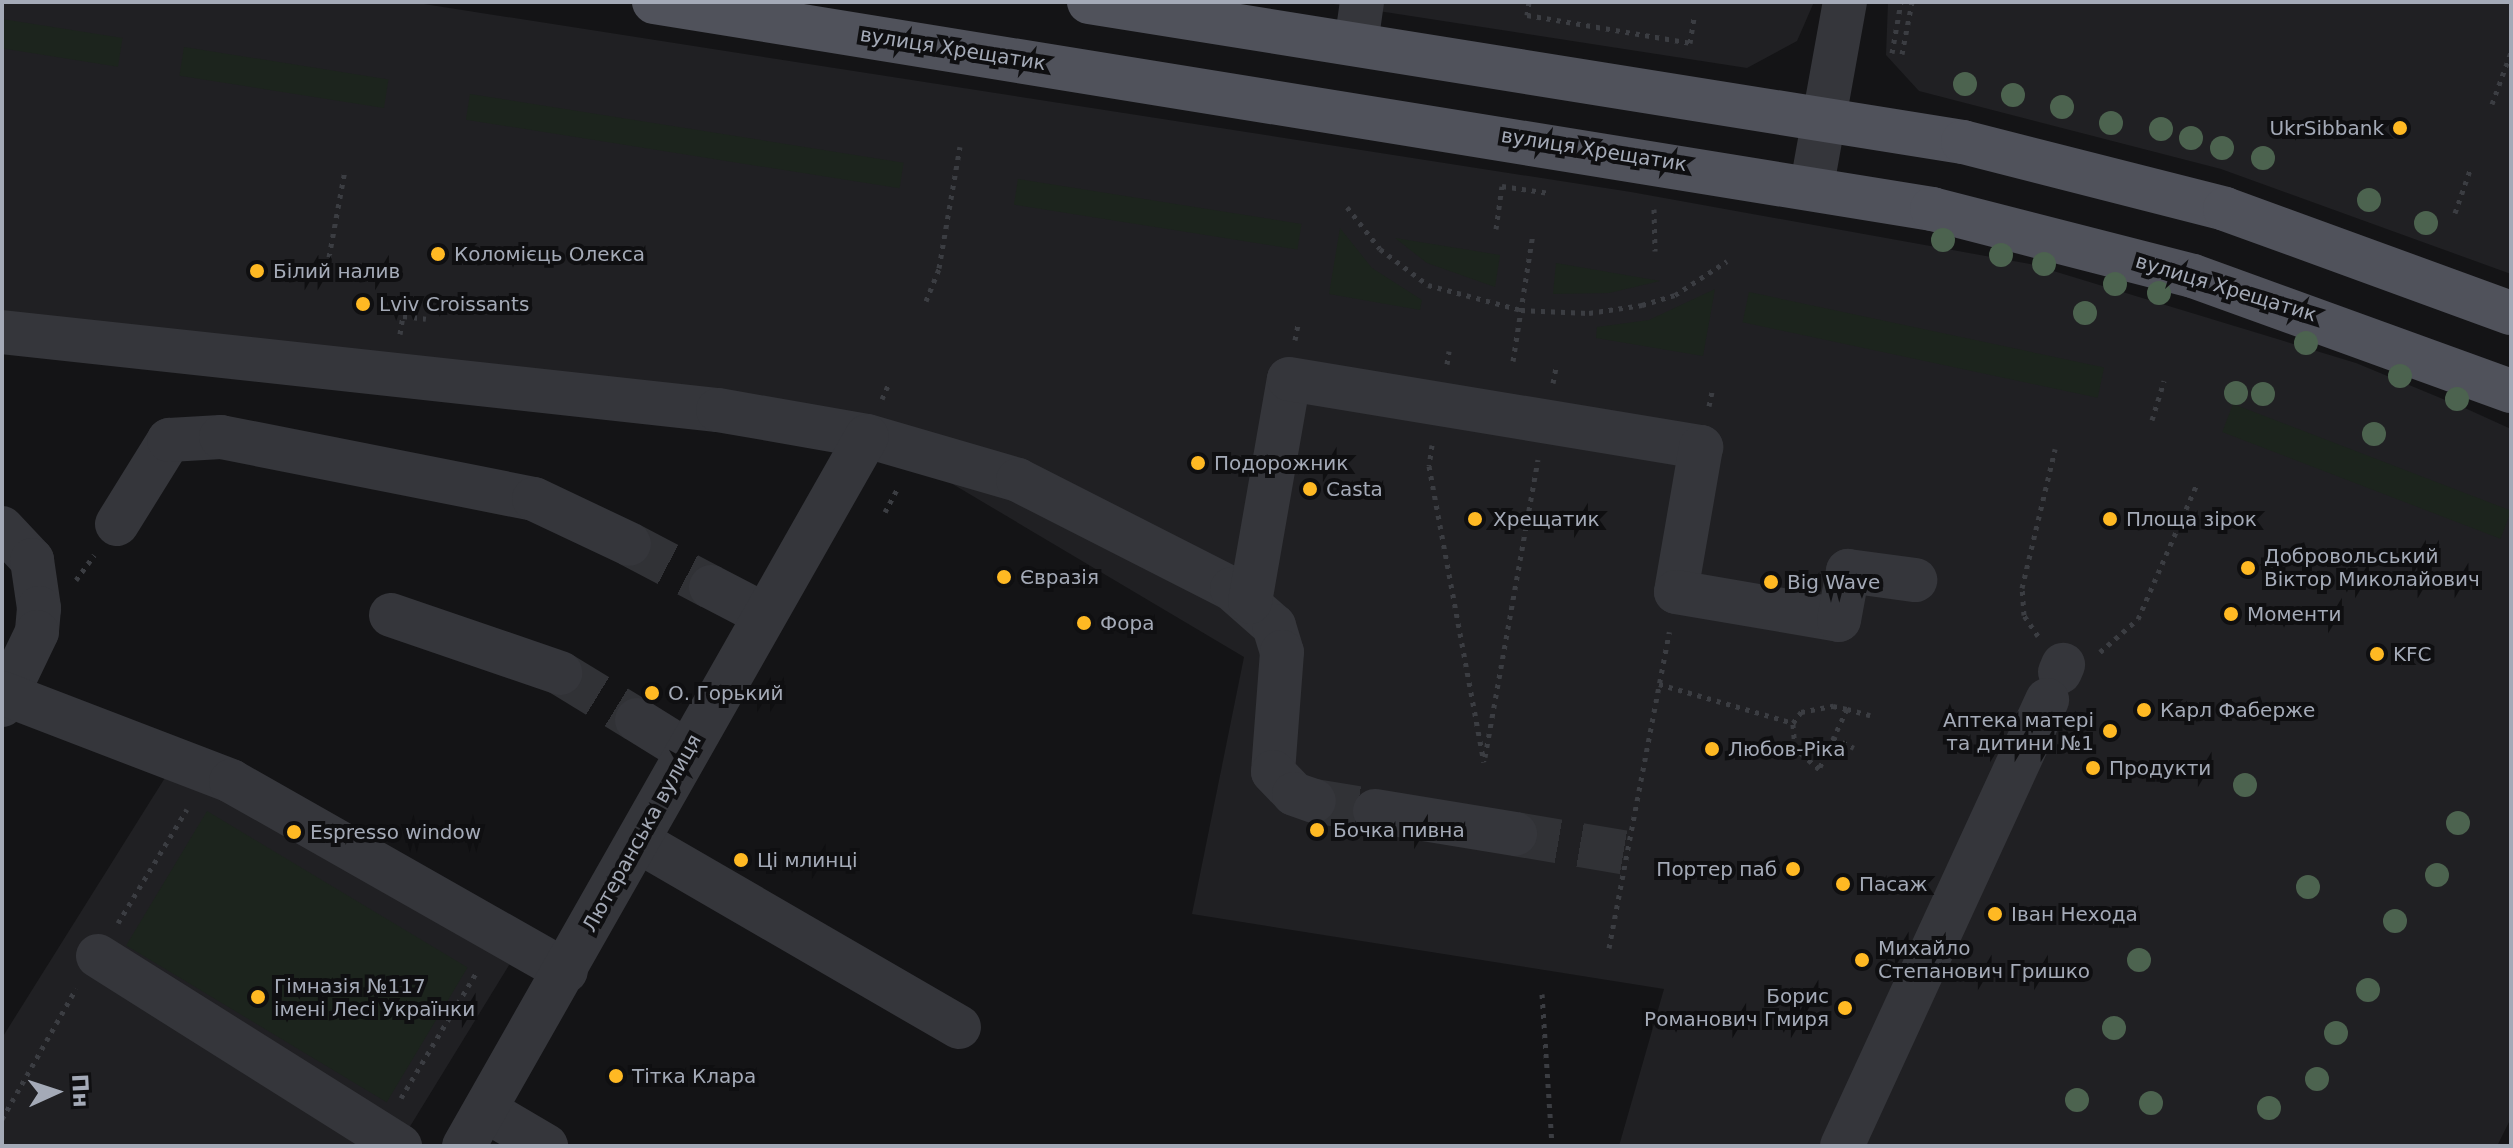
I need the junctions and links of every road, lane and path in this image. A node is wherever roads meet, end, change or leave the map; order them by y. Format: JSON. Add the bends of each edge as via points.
{"nodes":[{"id":1,"x":654,"y":2,"type":"edge"},
{"id":2,"x":1362,"y":2,"type":"edge"},
{"id":3,"x":1529,"y":2,"type":"edge"},
{"id":4,"x":1845,"y":2,"type":"edge"},
{"id":5,"x":1901,"y":2,"type":"edge"},
{"id":6,"x":1912,"y":2,"type":"edge"},
{"id":7,"x":1106,"y":3,"type":"edge"},
{"id":8,"x":1694,"y":18,"type":"dead end"},
{"id":9,"x":1356,"y":44,"type":"junction"},
{"id":10,"x":2511,"y":52,"type":"edge"},
{"id":11,"x":1892,"y":53,"type":"dead end"},
{"id":12,"x":1902,"y":54,"type":"dead end"},
{"id":13,"x":2492,"y":104,"type":"dead end"},
{"id":14,"x":1824,"y":117,"type":"junction"},
{"id":15,"x":960,"y":147,"type":"dead end"},
{"id":16,"x":2471,"y":167,"type":"dead end"},
{"id":17,"x":345,"y":170,"type":"dead end"},
{"id":18,"x":1812,"y":185,"type":"junction"},
{"id":19,"x":1559,"y":194,"type":"dead end"},
{"id":20,"x":1347,"y":207,"type":"dead end"},
{"id":21,"x":1659,"y":209,"type":"dead end"},
{"id":22,"x":2455,"y":213,"type":"dead end"},
{"id":23,"x":1496,"y":229,"type":"dead end"},
{"id":24,"x":1533,"y":234,"type":"dead end"},
{"id":25,"x":1655,"y":251,"type":"dead end"},
{"id":26,"x":329,"y":257,"type":"dead end"},
{"id":27,"x":1727,"y":261,"type":"dead end"},
{"id":28,"x":926,"y":301,"type":"dead end"},
{"id":29,"x":1521,"y":310,"type":"junction"},
{"id":30,"x":2511,"y":313,"type":"edge"},
{"id":31,"x":2,"y":332,"type":"edge"},
{"id":32,"x":1513,"y":361,"type":"dead end"},
{"id":33,"x":2164,"y":381,"type":"dead end"},
{"id":34,"x":2511,"y":391,"type":"edge"},
{"id":35,"x":2152,"y":420,"type":"dead end"},
{"id":36,"x":867,"y":436,"type":"junction"},
{"id":37,"x":2055,"y":449,"type":"dead end"},
{"id":38,"x":1429,"y":466,"type":"dead end"},
{"id":39,"x":1533,"y":483,"type":"dead end"},
{"id":40,"x":2197,"y":484,"type":"dead end"},
{"id":41,"x":117,"y":524,"type":"dead end"},
{"id":42,"x":2,"y":528,"type":"edge"},
{"id":43,"x":629,"y":544,"type":"tunnel mouth"},
{"id":44,"x":1915,"y":580,"type":"dead end"},
{"id":45,"x":711,"y":587,"type":"tunnel mouth"},
{"id":46,"x":1676,"y":592,"type":"junction"},
{"id":47,"x":1250,"y":602,"type":"junction"},
{"id":48,"x":763,"y":614,"type":"junction"},
{"id":49,"x":391,"y":615,"type":"dead end"},
{"id":50,"x":560,"y":673,"type":"tunnel mouth"},
{"id":51,"x":2057,"y":679,"type":"junction"},
{"id":52,"x":1659,"y":684,"type":"junction"},
{"id":53,"x":4,"y":698,"type":"edge"},
{"id":54,"x":1847,"y":709,"type":"junction"},
{"id":55,"x":1870,"y":715,"type":"dead end"},
{"id":56,"x":637,"y":720,"type":"tunnel mouth"},
{"id":57,"x":1793,"y":723,"type":"junction"},
{"id":58,"x":1833,"y":738,"type":"junction"},
{"id":59,"x":1854,"y":748,"type":"dead end"},
{"id":60,"x":687,"y":751,"type":"junction"},
{"id":61,"x":192,"y":801,"type":"dead end"},
{"id":62,"x":1314,"y":801,"type":"tunnel mouth"},
{"id":63,"x":1375,"y":811,"type":"tunnel mouth"},
{"id":64,"x":1515,"y":834,"type":"tunnel mouth"},
{"id":65,"x":638,"y":841,"type":"junction"},
{"id":66,"x":1609,"y":948,"type":"dead end"},
{"id":67,"x":98,"y":956,"type":"joint"},
{"id":68,"x":483,"y":961,"type":"dead end"},
{"id":69,"x":566,"y":971,"type":"junction"},
{"id":70,"x":1542,"y":994,"type":"dead end"},
{"id":71,"x":68,"y":1002,"type":"dead end"},
{"id":72,"x":959,"y":1027,"type":"dead end"},
{"id":73,"x":2,"y":1119,"type":"edge"},
{"id":74,"x":474,"y":1128,"type":"edge"},
{"id":75,"x":390,"y":1139,"type":"edge"},
{"id":76,"x":546,"y":1146,"type":"edge"},
{"id":77,"x":1552,"y":1146,"type":"edge"},
{"id":78,"x":1842,"y":1146,"type":"edge"}],
"edges":[{"from":1,"to":18,"type":"main road","name":"вулиця Хрещатик"},
{"from":2,"to":9,"type":"street"},
{"from":3,"to":8,"type":"path","via":[[1527,15],[1690,43]]},
{"from":4,"to":14,"type":"street"},
{"from":5,"to":11,"type":"path"},
{"from":6,"to":12,"type":"path"},
{"from":7,"to":9,"type":"main road"},
{"from":9,"to":14,"type":"main road"},
{"from":10,"to":13,"type":"path"},
{"from":14,"to":18,"type":"street"},
{"from":14,"to":30,"type":"main road","via":[[1993,149],[2225,209]]},
{"from":15,"to":28,"type":"path","via":[[939,268]]},
{"from":16,"to":22,"type":"path"},
{"from":17,"to":26,"type":"path"},
{"from":18,"to":34,"type":"main road","name":"вулиця Хрещатик","via":[[2193,276]]},
{"from":19,"to":23,"type":"path","via":[[1502,186]]},
{"from":20,"to":29,"type":"path","via":[[1380,249],[1428,285]]},
{"from":21,"to":25,"type":"path"},
{"from":24,"to":29,"type":"path"},
{"from":27,"to":29,"type":"path","via":[[1675,295],[1642,305]]},
{"from":29,"to":32,"type":"path"},
{"from":31,"to":36,"type":"street","via":[[718,410]]},
{"from":33,"to":35,"type":"path"},
{"from":36,"to":47,"type":"street","via":[[1018,480],[1087,509]]},
{"from":36,"to":48,"type":"street","name":"Лютеранська вулиця"},
{"from":37,"to":51,"type":"path","via":[[2022,588],[2024,615]]},
{"from":38,"to":39,"type":"path","via":[[1484,762]]},
{"from":40,"to":51,"type":"path","via":[[2138,619],[2117,644]]},
{"from":41,"to":43,"type":"street","via":[[169,440],[221,437],[534,499]]},
{"from":42,"to":53,"type":"street","via":[[32,560],[39,608],[37,632]]},
{"from":44,"to":46,"type":"street","via":[[1848,571],[1839,620]]},
{"from":45,"to":48,"type":"street"},
{"from":46,"to":47,"type":"street","via":[[1701,447],[1289,379]]},
{"from":46,"to":52,"type":"path"},
{"from":47,"to":62,"type":"street","via":[[1274,626],[1282,652],[1273,772],[1294,794]]},
{"from":48,"to":60,"type":"street","name":"Лютеранська вулиця"},
{"from":49,"to":50,"type":"street"},
{"from":51,"to":78,"type":"street"},
{"from":52,"to":57,"type":"path"},
{"from":52,"to":66,"type":"path"},
{"from":53,"to":69,"type":"street","via":[[231,781]]},
{"from":54,"to":55,"type":"path"},
{"from":54,"to":57,"type":"path","via":[[1811,706]]},
{"from":54,"to":58,"type":"path"},
{"from":56,"to":60,"type":"street"},
{"from":57,"to":58,"type":"path","via":[[1795,748],[1819,769]]},
{"from":58,"to":59,"type":"path"},
{"from":60,"to":65,"type":"street","name":"Лютеранська вулиця"},
{"from":61,"to":67,"type":"path"},
{"from":63,"to":64,"type":"street"},
{"from":65,"to":69,"type":"street","name":"Лютеранська вулиця"},
{"from":65,"to":72,"type":"street"},
{"from":67,"to":75,"type":"street"},
{"from":68,"to":75,"type":"path"},
{"from":69,"to":74,"type":"street","name":"Лютеранська вулиця"},
{"from":70,"to":77,"type":"path"},
{"from":71,"to":73,"type":"path"},
{"from":74,"to":76,"type":"street"}]}
